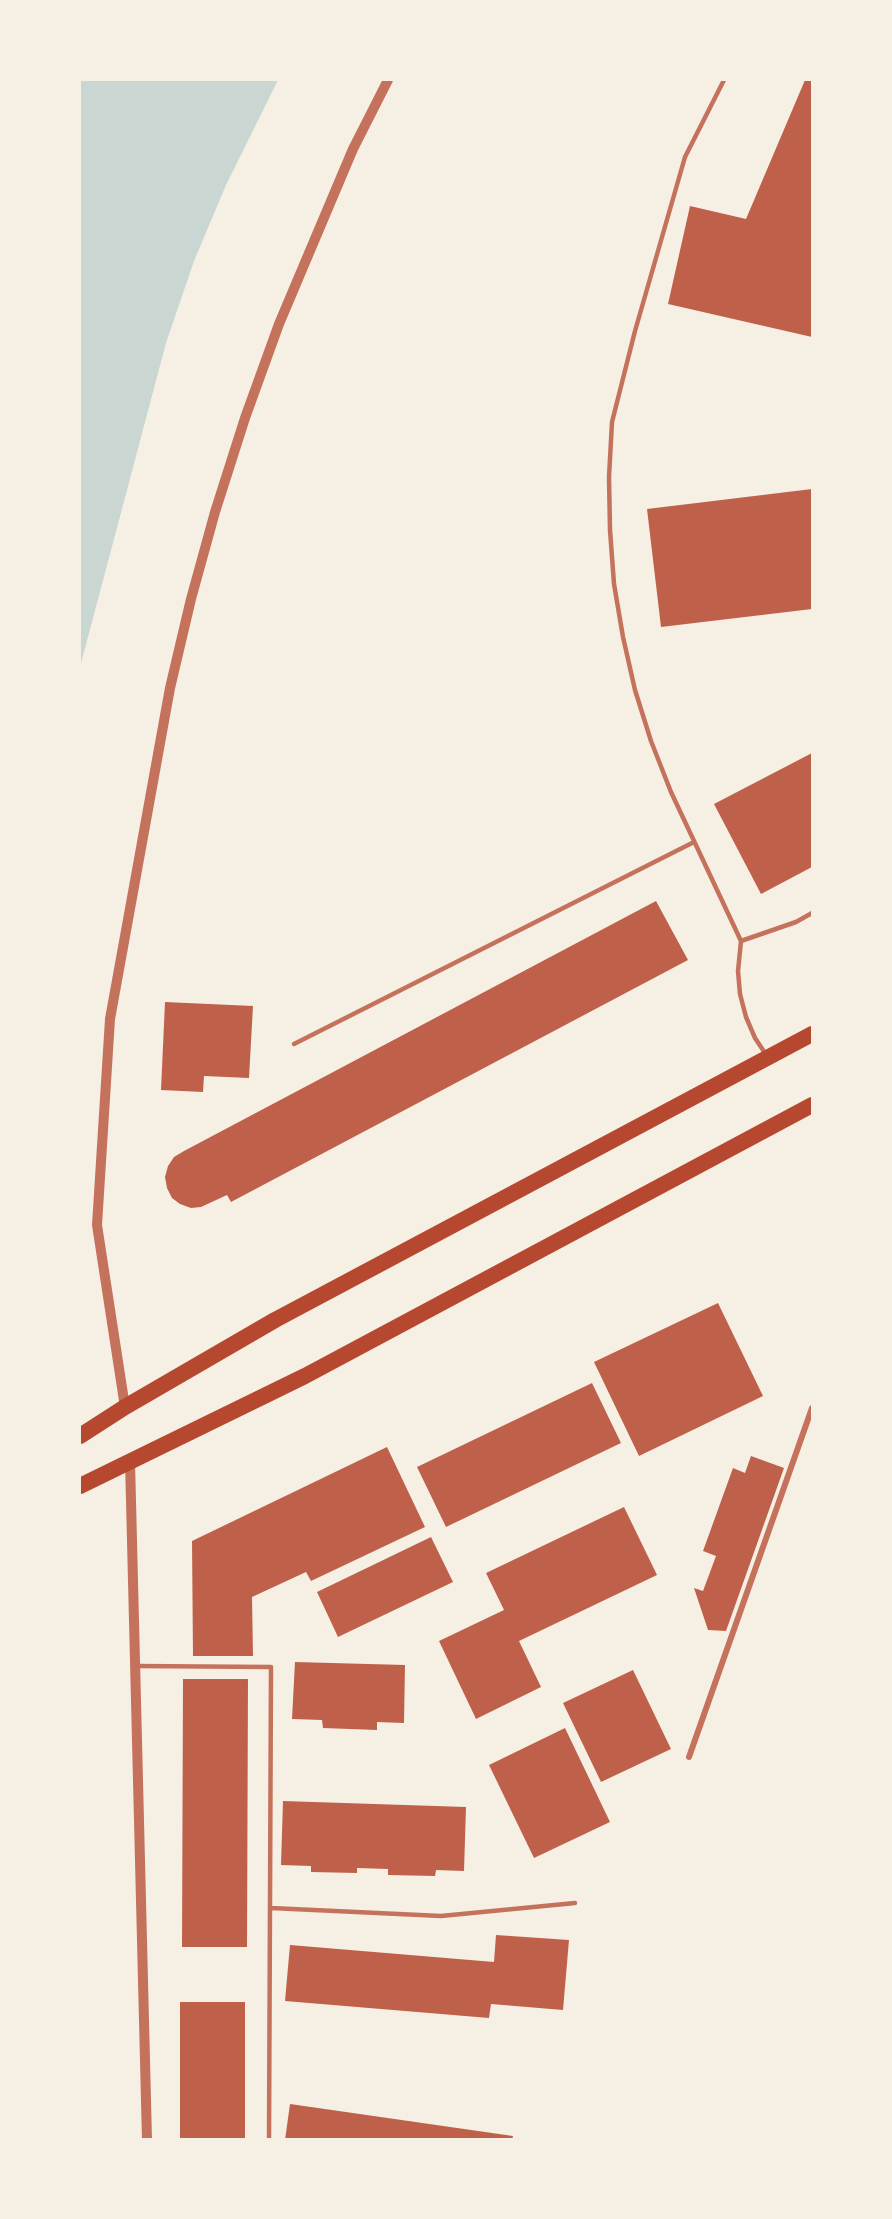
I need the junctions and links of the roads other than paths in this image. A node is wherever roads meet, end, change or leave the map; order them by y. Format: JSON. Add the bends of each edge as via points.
{"nodes":[{"id":1,"x":388,"y":80,"type":"edge"},
{"id":2,"x":724,"y":80,"type":"edge"},
{"id":3,"x":694,"y":842,"type":"junction"},
{"id":4,"x":813,"y":914,"type":"edge"},
{"id":5,"x":741,"y":941,"type":"junction"},
{"id":6,"x":813,"y":1034,"type":"edge"},
{"id":7,"x":294,"y":1044,"type":"dead end"},
{"id":8,"x":768,"y":1058,"type":"junction"},
{"id":9,"x":813,"y":1105,"type":"edge"},
{"id":10,"x":125,"y":1407,"type":"junction"},
{"id":11,"x":813,"y":1408,"type":"edge"},
{"id":12,"x":80,"y":1436,"type":"edge"},
{"id":13,"x":130,"y":1461,"type":"junction"},
{"id":14,"x":80,"y":1486,"type":"edge"},
{"id":15,"x":135,"y":1666,"type":"junction"},
{"id":16,"x":689,"y":1757,"type":"dead end"},
{"id":17,"x":574,"y":1903,"type":"dead end"},
{"id":18,"x":271,"y":1908,"type":"junction"},
{"id":19,"x":147,"y":2139,"type":"edge"},
{"id":20,"x":269,"y":2139,"type":"edge"}],
"edges":[{"from":1,"to":10,"type":"street","via":[[353,149],[267,356],[215,512],[170,687],[110,1019],[98,1202],[97,1225]]},
{"from":2,"to":3,"type":"lane","via":[[685,157],[660,241],[612,422],[609,477],[614,584],[630,669],[651,741]]},
{"from":3,"to":5,"type":"lane"},
{"from":3,"to":7,"type":"lane"},
{"from":4,"to":5,"type":"lane"},
{"from":5,"to":8,"type":"lane","via":[[740,994],[755,1038]]},
{"from":6,"to":8,"type":"highway"},
{"from":8,"to":10,"type":"highway","via":[[275,1320]]},
{"from":9,"to":13,"type":"highway","via":[[305,1376]]},
{"from":10,"to":12,"type":"highway"},
{"from":11,"to":16,"type":"street"},
{"from":13,"to":14,"type":"highway"},
{"from":13,"to":15,"type":"street"},
{"from":15,"to":18,"type":"lane","via":[[271,1667]]},
{"from":15,"to":19,"type":"street"},
{"from":17,"to":18,"type":"lane","via":[[441,1916]]},
{"from":18,"to":20,"type":"lane"}]}
